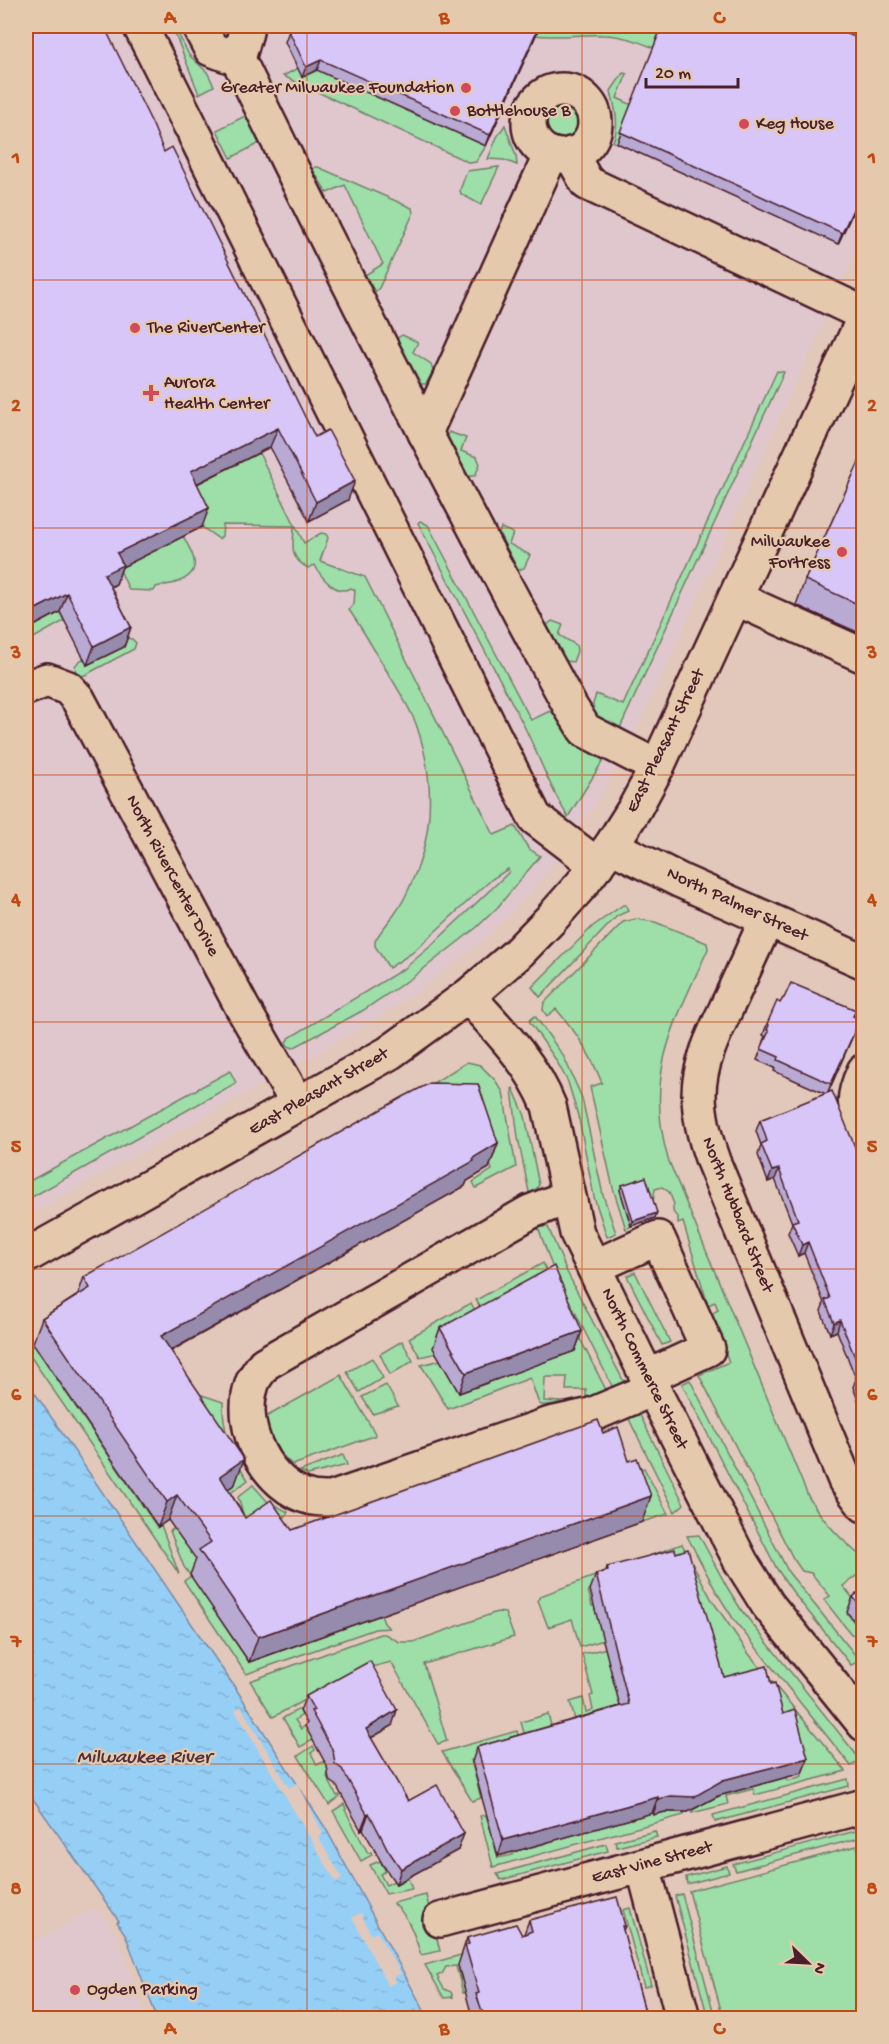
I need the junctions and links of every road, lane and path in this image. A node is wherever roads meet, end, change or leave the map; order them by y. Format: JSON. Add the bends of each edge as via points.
{"nodes":[{"id":1,"x":140,"y":26,"type":"edge"},
{"id":2,"x":199,"y":26,"type":"edge"},
{"id":3,"x":243,"y":26,"type":"edge"},
{"id":4,"x":238,"y":59,"type":"junction"},
{"id":5,"x":861,"y":329,"type":"edge"},
{"id":6,"x":425,"y":433,"type":"junction"},
{"id":7,"x":735,"y":598,"type":"junction"},
{"id":8,"x":864,"y":656,"type":"edge"},
{"id":9,"x":26,"y":688,"type":"edge"},
{"id":10,"x":657,"y":767,"type":"junction"},
{"id":11,"x":604,"y":855,"type":"junction"},
{"id":12,"x":767,"y":919,"type":"junction"},
{"id":13,"x":864,"y":962,"type":"edge"},
{"id":14,"x":468,"y":996,"type":"junction"},
{"id":15,"x":864,"y":1071,"type":"edge"},
{"id":16,"x":298,"y":1104,"type":"junction"},
{"id":17,"x":864,"y":1134,"type":"edge"},
{"id":18,"x":568,"y":1197,"type":"junction"},
{"id":19,"x":28,"y":1249,"type":"edge"},
{"id":20,"x":594,"y":1267,"type":"junction"},
{"id":21,"x":650,"y":1383,"type":"junction"},
{"id":22,"x":864,"y":1505,"type":"edge"},
{"id":23,"x":864,"y":1724,"type":"edge"},
{"id":24,"x":864,"y":1806,"type":"edge"},
{"id":25,"x":643,"y":1866,"type":"junction"},
{"id":26,"x":440,"y":1920,"type":"dead end"},
{"id":27,"x":683,"y":2019,"type":"edge"}],
"edges":[{"from":1,"to":11,"type":"street","name":"North Palmer Street","via":[[535,818]]},
{"from":2,"to":4,"type":"street","via":[[211,49]]},
{"from":3,"to":4,"type":"street","via":[[246,32]]},
{"from":4,"to":6,"type":"street"},
{"from":5,"to":6,"type":"street","via":[[587,183],[561,154]]},
{"from":5,"to":7,"type":"street","name":"East Pleasant Street"},
{"from":6,"to":10,"type":"street","via":[[585,730]]},
{"from":7,"to":8,"type":"street"},
{"from":7,"to":10,"type":"street","name":"East Pleasant Street"},
{"from":9,"to":16,"type":"street","name":"North RiverCenter Drive","via":[[47,680],[68,688],[78,699]]},
{"from":10,"to":11,"type":"street","name":"East Pleasant Street"},
{"from":11,"to":12,"type":"street","name":"North Palmer Street","via":[[681,881]]},
{"from":11,"to":14,"type":"street","name":"East Pleasant Street","via":[[550,920]]},
{"from":12,"to":13,"type":"street","name":"North Palmer Street"},
{"from":12,"to":22,"type":"street","name":"North Hubbard Street","via":[[712,1038],[702,1069],[701,1120],[713,1161],[845,1480]]},
{"from":14,"to":16,"type":"street","name":"East Pleasant Street","via":[[389,1053]]},
{"from":14,"to":18,"type":"street","name":"North Commerce Street","via":[[525,1060],[544,1093]]},
{"from":15,"to":17,"type":"street","via":[[855,1092]]},
{"from":16,"to":19,"type":"street","name":"East Pleasant Street"},
{"from":18,"to":20,"type":"street","name":"North Commerce Street","via":[[577,1233]]},
{"from":18,"to":21,"type":"street","via":[[531,1212],[264,1364],[252,1383],[247,1407],[260,1456],[289,1487],[310,1497],[331,1500],[550,1424],[591,1415]]},
{"from":20,"to":21,"type":"street","name":"North Commerce Street"},
{"from":20,"to":21,"type":"street","via":[[658,1238],[708,1349]]},
{"from":21,"to":23,"type":"street","name":"North Commerce Street","via":[[741,1563],[768,1605]]},
{"from":24,"to":25,"type":"street","name":"East Vine Street"},
{"from":25,"to":26,"type":"street","name":"East Vine Street"},
{"from":25,"to":27,"type":"street"}]}
